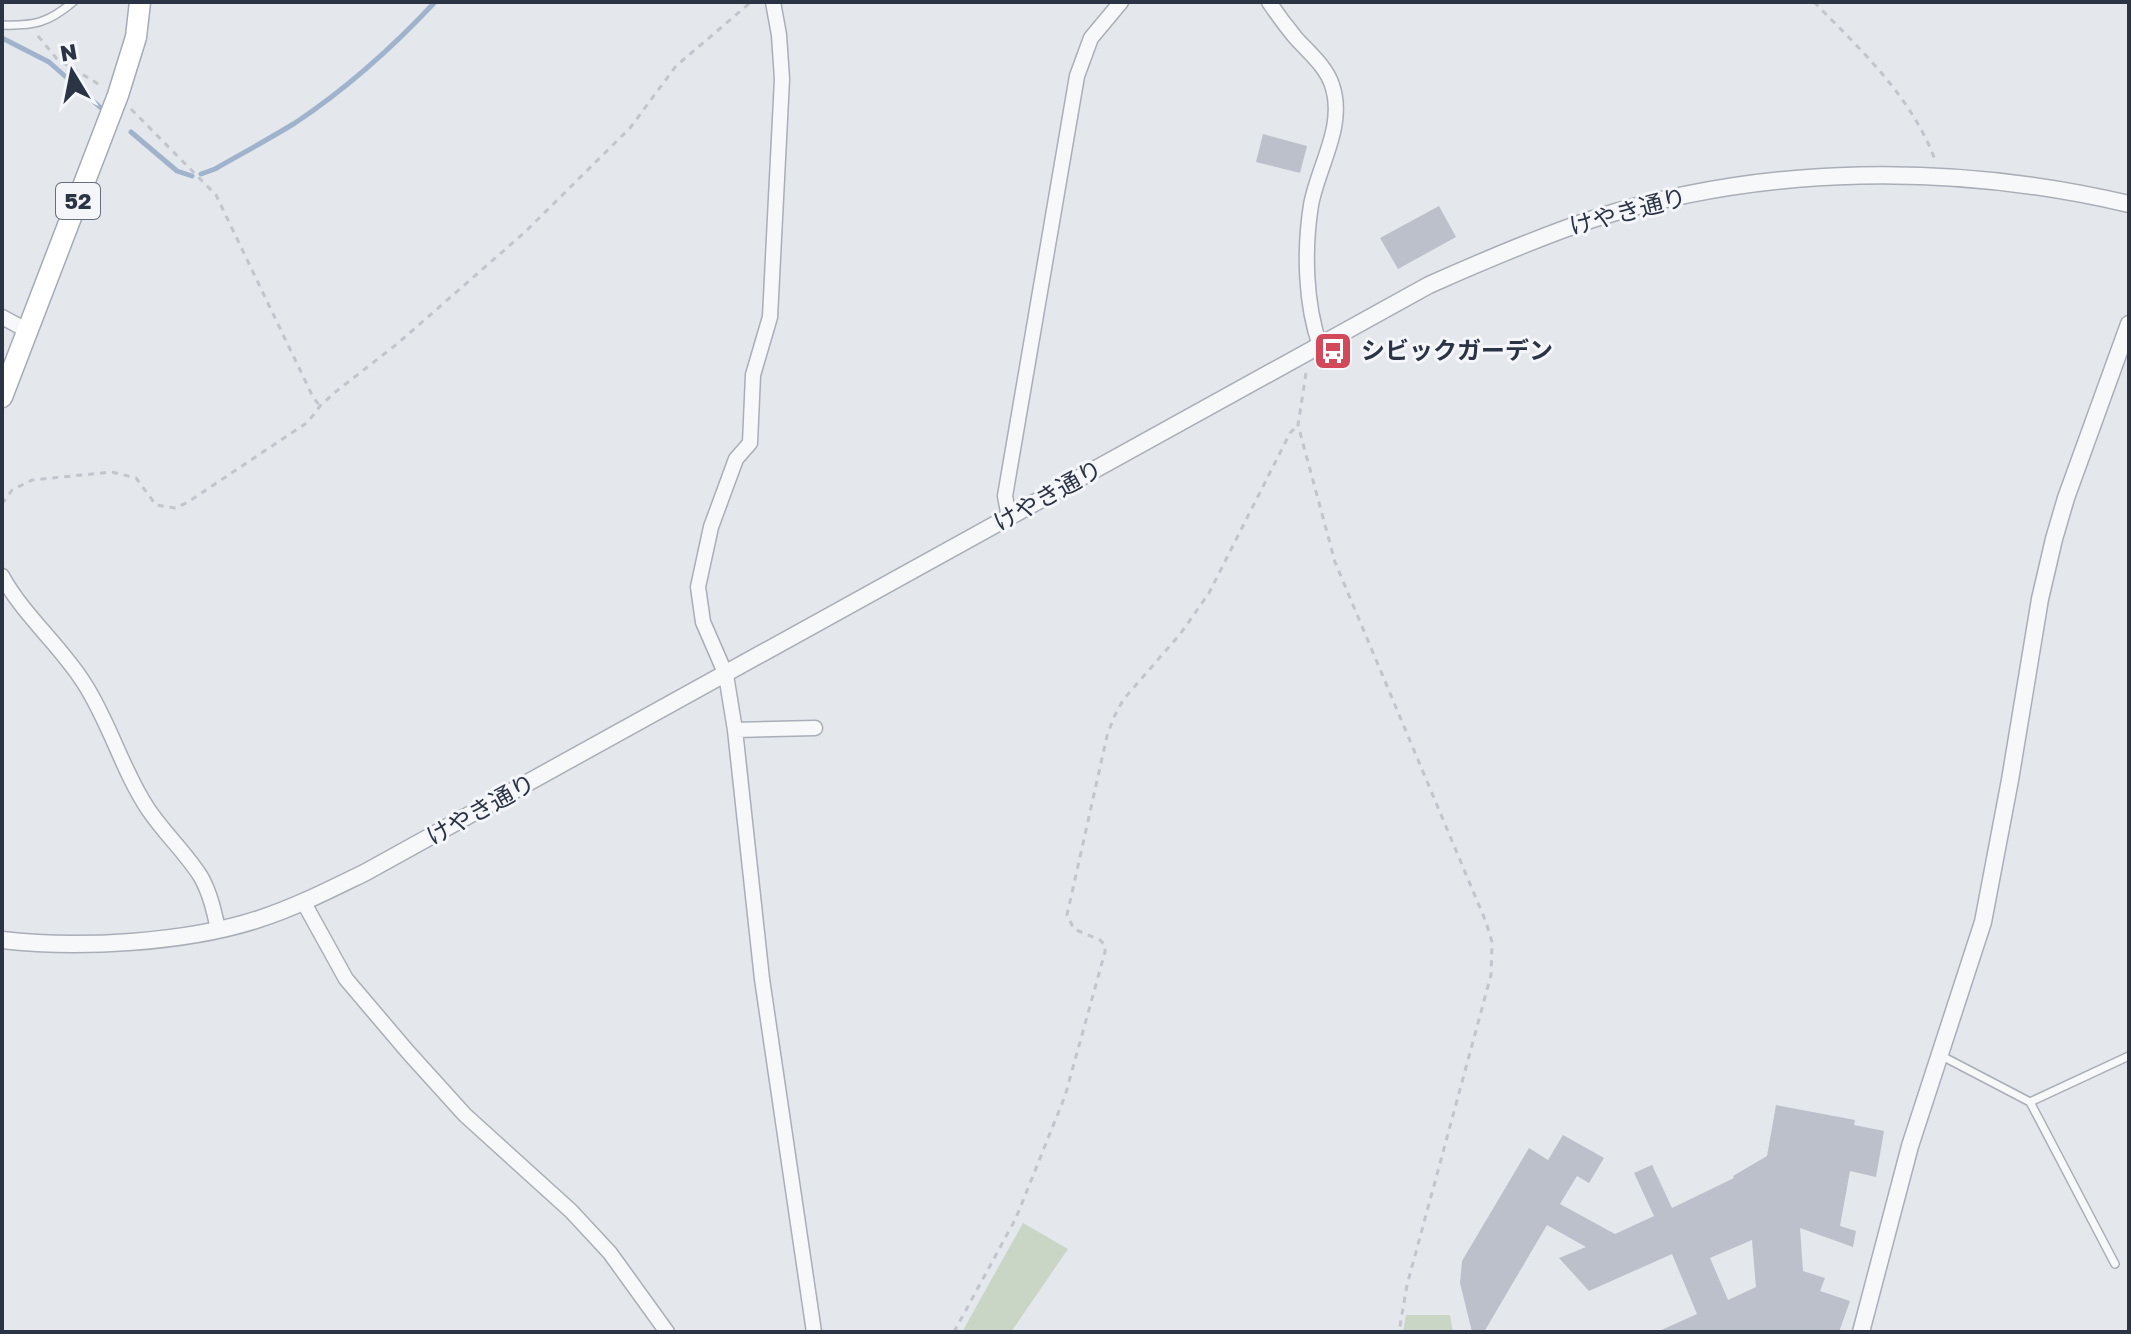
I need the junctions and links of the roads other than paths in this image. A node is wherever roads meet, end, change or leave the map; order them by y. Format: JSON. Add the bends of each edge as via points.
{"nodes":[{"id":1,"x":73,"y":2,"type":"edge"},
{"id":2,"x":140,"y":2,"type":"edge"},
{"id":3,"x":773,"y":2,"type":"edge"},
{"id":4,"x":1121,"y":2,"type":"edge"},
{"id":5,"x":1269,"y":2,"type":"edge"},
{"id":6,"x":2,"y":25,"type":"edge"},
{"id":7,"x":2129,"y":204,"type":"edge"},
{"id":8,"x":2,"y":317,"type":"edge"},
{"id":9,"x":2129,"y":324,"type":"edge"},
{"id":10,"x":28,"y":331,"type":"junction"},
{"id":11,"x":1320,"y":346,"type":"junction"},
{"id":12,"x":2,"y":397,"type":"edge"},
{"id":13,"x":1009,"y":517,"type":"junction"},
{"id":14,"x":2,"y":576,"type":"edge"},
{"id":15,"x":726,"y":675,"type":"junction"},
{"id":16,"x":815,"y":728,"type":"dead end"},
{"id":17,"x":735,"y":730,"type":"junction"},
{"id":18,"x":304,"y":903,"type":"junction"},
{"id":19,"x":218,"y":929,"type":"junction"},
{"id":20,"x":2,"y":940,"type":"edge"},
{"id":21,"x":1940,"y":1055,"type":"junction"},
{"id":22,"x":2129,"y":1056,"type":"edge"},
{"id":23,"x":2030,"y":1102,"type":"junction"},
{"id":24,"x":2115,"y":1264,"type":"dead end"},
{"id":25,"x":667,"y":1332,"type":"edge"},
{"id":26,"x":814,"y":1332,"type":"edge"},
{"id":27,"x":1861,"y":1332,"type":"edge"}],
"edges":[{"from":1,"to":6,"type":"lane","via":[[48,20]]},
{"from":2,"to":10,"type":"main road","number":"52","via":[[136,37],[118,95]]},
{"from":3,"to":15,"type":"street","via":[[782,79],[770,317],[753,375],[750,443],[736,459],[711,527],[698,587],[703,622]]},
{"from":4,"to":13,"type":"street","via":[[1091,38],[1077,76],[1005,496]]},
{"from":5,"to":11,"type":"street","via":[[1325,70],[1335,96],[1334,127],[1314,191],[1307,255],[1313,326]]},
{"from":7,"to":11,"type":"street","name":"けやき通り","via":[[1938,176],[1839,176],[1722,189],[1596,218],[1536,238],[1442,279]]},
{"from":8,"to":10,"type":"street"},
{"from":9,"to":21,"type":"street","via":[[2054,539],[1983,922]]},
{"from":10,"to":12,"type":"main road","number":"52"},
{"from":11,"to":13,"type":"street","name":"けやき通り"},
{"from":13,"to":15,"type":"street","name":"けやき通り"},
{"from":14,"to":19,"type":"street","via":[[85,684],[144,804],[200,875]]},
{"from":15,"to":17,"type":"street"},
{"from":15,"to":18,"type":"street","name":"けやき通り"},
{"from":16,"to":17,"type":"street"},
{"from":17,"to":26,"type":"street","via":[[762,979]]},
{"from":18,"to":19,"type":"street","name":"けやき通り"},
{"from":18,"to":25,"type":"street","via":[[346,979],[465,1115],[610,1253]]},
{"from":19,"to":20,"type":"street","name":"けやき通り","via":[[91,944]]},
{"from":21,"to":23,"type":"lane"},
{"from":21,"to":27,"type":"street"},
{"from":22,"to":23,"type":"lane"},
{"from":23,"to":24,"type":"lane"}]}
